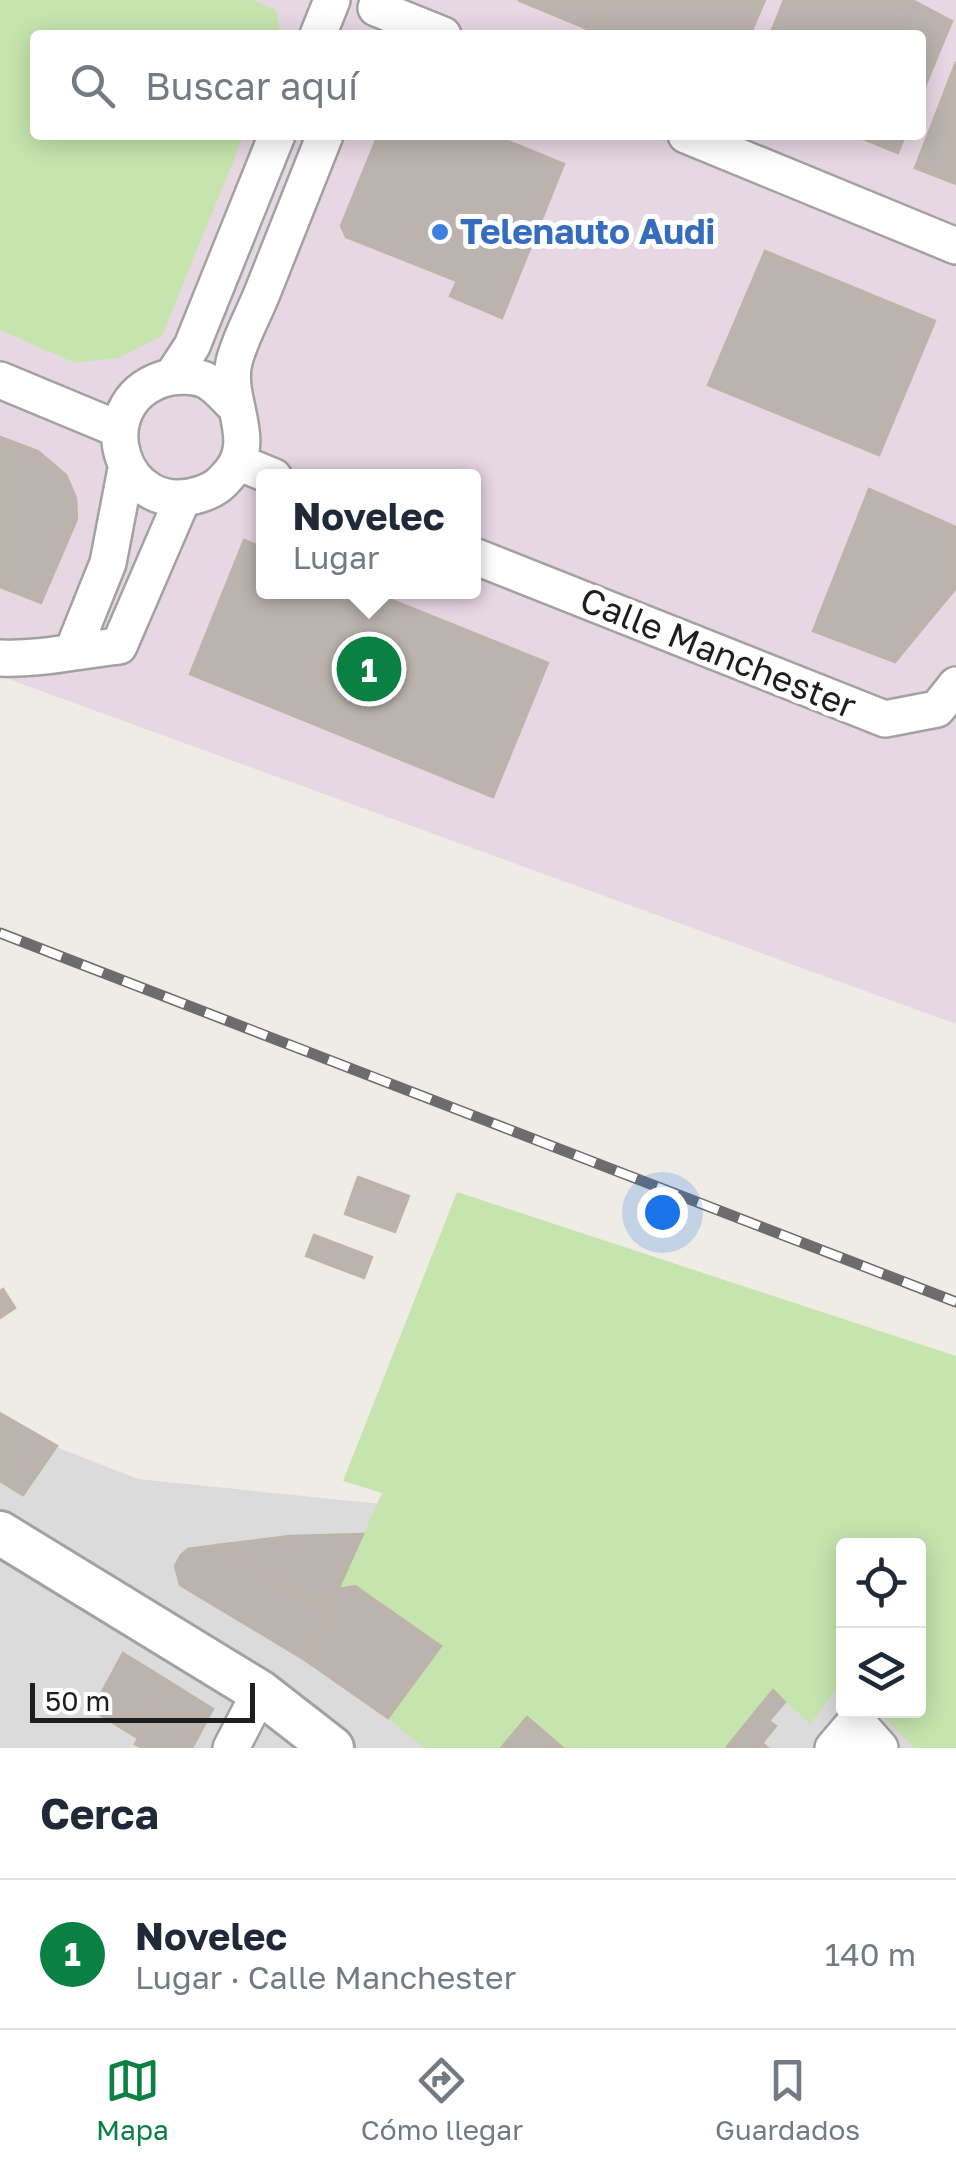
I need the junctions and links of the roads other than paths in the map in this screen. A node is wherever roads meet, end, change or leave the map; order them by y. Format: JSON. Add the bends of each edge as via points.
{"nodes":[{"id":1,"x":332,"y":0,"type":"edge"},
{"id":2,"x":373,"y":14,"type":"edge"},
{"id":3,"x":320,"y":30,"type":"edge"},
{"id":4,"x":426,"y":30,"type":"edge"},
{"id":5,"x":275,"y":140,"type":"edge"},
{"id":6,"x":323,"y":140,"type":"edge"},
{"id":7,"x":698,"y":140,"type":"edge"},
{"id":8,"x":956,"y":246,"type":"edge"},
{"id":9,"x":172,"y":375,"type":"junction"},
{"id":10,"x":0,"y":380,"type":"edge"},
{"id":11,"x":236,"y":407,"type":"junction"},
{"id":12,"x":118,"y":429,"type":"junction"},
{"id":13,"x":238,"y":462,"type":"junction"},
{"id":14,"x":126,"y":469,"type":"junction"},
{"id":15,"x":256,"y":469,"type":"edge"},
{"id":16,"x":182,"y":500,"type":"junction"},
{"id":17,"x":481,"y":559,"type":"edge"},
{"id":18,"x":73,"y":650,"type":"junction"},
{"id":19,"x":0,"y":658,"type":"edge"},
{"id":20,"x":956,"y":685,"type":"edge"},
{"id":21,"x":0,"y":1533,"type":"edge"},
{"id":22,"x":260,"y":1692,"type":"junction"},
{"id":23,"x":230,"y":1748,"type":"edge"},
{"id":24,"x":332,"y":1748,"type":"edge"},
{"id":25,"x":833,"y":1748,"type":"edge"},
{"id":26,"x":880,"y":1748,"type":"edge"}],
"edges":[{"from":1,"to":3,"type":"street"},
{"from":2,"to":4,"type":"street"},
{"from":5,"to":9,"type":"street","via":[[192,346]]},
{"from":6,"to":11,"type":"street","via":[[234,364]]},
{"from":7,"to":8,"type":"street"},
{"from":9,"to":11,"type":"street","via":[[206,380]]},
{"from":9,"to":12,"type":"street","via":[[132,398]]},
{"from":10,"to":12,"type":"street"},
{"from":11,"to":13,"type":"street","via":[[244,437]]},
{"from":12,"to":14,"type":"street"},
{"from":13,"to":15,"type":"street"},
{"from":13,"to":16,"type":"street","via":[[217,488]]},
{"from":14,"to":16,"type":"street","via":[[150,492]]},
{"from":14,"to":18,"type":"street","via":[[108,563]]},
{"from":16,"to":18,"type":"street","via":[[119,646]]},
{"from":17,"to":20,"type":"street","name":"Calle Manchester","via":[[885,719],[937,710]]},
{"from":18,"to":19,"type":"street","via":[[33,660]]},
{"from":21,"to":22,"type":"street"},
{"from":22,"to":23,"type":"street"},
{"from":22,"to":24,"type":"street"},
{"from":25,"to":26,"type":"street","via":[[856,1721]]}]}
